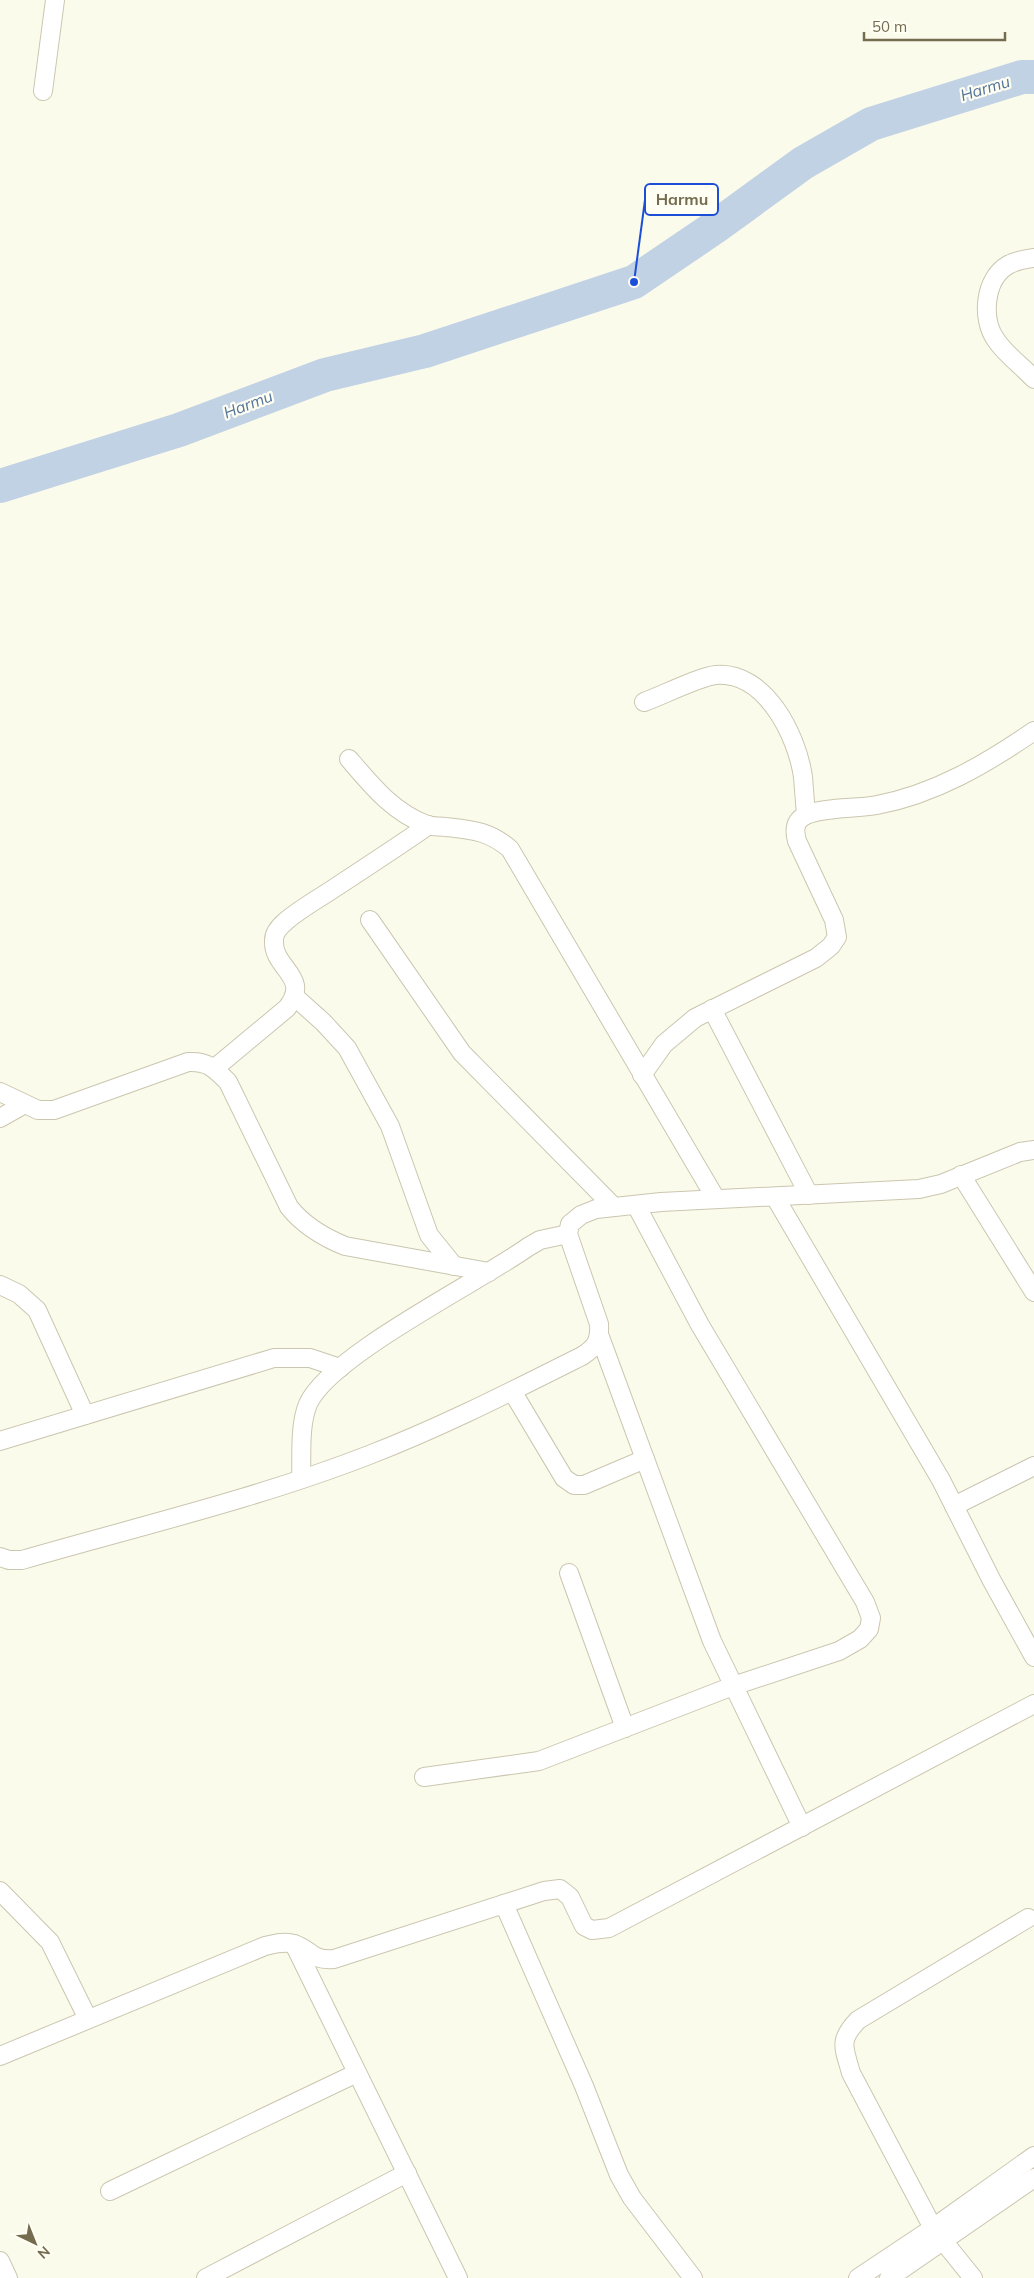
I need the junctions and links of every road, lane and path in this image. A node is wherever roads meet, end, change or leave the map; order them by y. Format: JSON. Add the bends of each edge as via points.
{"nodes":[{"id":1,"x":55,"y":0,"type":"edge"},
{"id":2,"x":43,"y":91,"type":"dead end"},
{"id":3,"x":1034,"y":258,"type":"edge"},
{"id":4,"x":1034,"y":378,"type":"edge"},
{"id":5,"x":644,"y":702,"type":"dead end"},
{"id":6,"x":1034,"y":731,"type":"edge"},
{"id":7,"x":349,"y":759,"type":"dead end"},
{"id":8,"x":806,"y":815,"type":"junction"},
{"id":9,"x":429,"y":825,"type":"junction"},
{"id":10,"x":370,"y":920,"type":"dead end"},
{"id":11,"x":295,"y":997,"type":"junction"},
{"id":12,"x":712,"y":1009,"type":"junction"},
{"id":13,"x":215,"y":1068,"type":"junction"},
{"id":14,"x":642,"y":1075,"type":"junction"},
{"id":15,"x":0,"y":1092,"type":"edge"},
{"id":16,"x":23,"y":1105,"type":"junction"},
{"id":17,"x":0,"y":1118,"type":"edge"},
{"id":18,"x":1034,"y":1150,"type":"edge"},
{"id":19,"x":962,"y":1176,"type":"junction"},
{"id":20,"x":808,"y":1195,"type":"junction"},
{"id":21,"x":776,"y":1196,"type":"junction"},
{"id":22,"x":716,"y":1200,"type":"junction"},
{"id":23,"x":636,"y":1205,"type":"junction"},
{"id":24,"x":614,"y":1207,"type":"junction"},
{"id":25,"x":568,"y":1234,"type":"junction"},
{"id":26,"x":454,"y":1266,"type":"junction"},
{"id":27,"x":488,"y":1272,"type":"junction"},
{"id":28,"x":0,"y":1284,"type":"edge"},
{"id":29,"x":1034,"y":1292,"type":"edge"},
{"id":30,"x":600,"y":1338,"type":"junction"},
{"id":31,"x":340,"y":1368,"type":"junction"},
{"id":32,"x":512,"y":1391,"type":"junction"},
{"id":33,"x":85,"y":1415,"type":"junction"},
{"id":34,"x":0,"y":1441,"type":"edge"},
{"id":35,"x":645,"y":1459,"type":"junction"},
{"id":36,"x":1034,"y":1466,"type":"edge"},
{"id":37,"x":301,"y":1479,"type":"junction"},
{"id":38,"x":954,"y":1506,"type":"junction"},
{"id":39,"x":0,"y":1558,"type":"edge"},
{"id":40,"x":569,"y":1573,"type":"dead end"},
{"id":41,"x":1034,"y":1657,"type":"edge"},
{"id":42,"x":733,"y":1686,"type":"junction"},
{"id":43,"x":1034,"y":1704,"type":"edge"},
{"id":44,"x":625,"y":1728,"type":"junction"},
{"id":45,"x":424,"y":1777,"type":"dead end"},
{"id":46,"x":802,"y":1827,"type":"junction"},
{"id":47,"x":0,"y":1891,"type":"edge"},
{"id":48,"x":504,"y":1904,"type":"junction"},
{"id":49,"x":1028,"y":1918,"type":"dead end"},
{"id":50,"x":294,"y":1944,"type":"junction"},
{"id":51,"x":88,"y":2019,"type":"junction"},
{"id":52,"x":0,"y":2056,"type":"edge"},
{"id":53,"x":357,"y":2073,"type":"junction"},
{"id":54,"x":1034,"y":2156,"type":"edge"},
{"id":55,"x":407,"y":2173,"type":"junction"},
{"id":56,"x":1034,"y":2178,"type":"edge"},
{"id":57,"x":110,"y":2192,"type":"dead end"},
{"id":58,"x":933,"y":2228,"type":"junction"},
{"id":59,"x":944,"y":2242,"type":"junction"},
{"id":60,"x":0,"y":2261,"type":"edge"},
{"id":61,"x":8,"y":2278,"type":"edge"},
{"id":62,"x":206,"y":2278,"type":"edge"},
{"id":63,"x":458,"y":2278,"type":"edge"},
{"id":64,"x":693,"y":2278,"type":"edge"},
{"id":65,"x":858,"y":2278,"type":"edge"},
{"id":66,"x":889,"y":2278,"type":"edge"},
{"id":67,"x":973,"y":2278,"type":"edge"}],
"edges":[{"from":1,"to":2,"type":"street"},
{"from":3,"to":4,"type":"street","via":[[1009,264],[998,273],[990,285],[986,311],[996,340]]},
{"from":5,"to":8,"type":"street","via":[[714,675],[737,676],[758,687],[773,706],[796,751],[803,776]]},
{"from":6,"to":8,"type":"street","via":[[973,771],[928,790],[878,805]]},
{"from":7,"to":9,"type":"street","via":[[385,800],[404,814]]},
{"from":8,"to":12,"type":"street","via":[[794,829],[797,841],[834,920],[837,937],[816,958]]},
{"from":9,"to":11,"type":"street","via":[[277,930],[274,941],[277,954],[293,979]]},
{"from":9,"to":14,"type":"street","via":[[475,830],[496,837],[510,849]]},
{"from":10,"to":24,"type":"street","via":[[462,1053]]},
{"from":11,"to":13,"type":"street"},
{"from":11,"to":26,"type":"street","via":[[348,1048],[390,1126],[429,1235]]},
{"from":12,"to":14,"type":"street","via":[[695,1018],[664,1044]]},
{"from":12,"to":20,"type":"street"},
{"from":13,"to":16,"type":"street","via":[[201,1061],[188,1062],[54,1110],[38,1110]]},
{"from":13,"to":26,"type":"street","via":[[228,1082],[289,1207],[299,1220],[326,1239],[345,1246]]},
{"from":14,"to":22,"type":"street"},
{"from":15,"to":16,"type":"street"},
{"from":16,"to":17,"type":"street"},
{"from":18,"to":19,"type":"street","via":[[1020,1152]]},
{"from":19,"to":20,"type":"street","via":[[919,1189]]},
{"from":19,"to":29,"type":"street"},
{"from":20,"to":21,"type":"street"},
{"from":21,"to":22,"type":"street"},
{"from":21,"to":38,"type":"street"},
{"from":22,"to":23,"type":"street"},
{"from":23,"to":24,"type":"street"},
{"from":23,"to":42,"type":"street","via":[[700,1325],[865,1602],[871,1618],[869,1629],[860,1639],[838,1651]]},
{"from":24,"to":25,"type":"street","via":[[581,1215],[570,1224]]},
{"from":25,"to":27,"type":"street","via":[[540,1240]]},
{"from":25,"to":30,"type":"street","via":[[599,1324]]},
{"from":26,"to":27,"type":"street"},
{"from":27,"to":31,"type":"street","via":[[380,1339]]},
{"from":28,"to":33,"type":"street","via":[[19,1294],[37,1310]]},
{"from":30,"to":32,"type":"street","via":[[594,1348],[582,1356]]},
{"from":30,"to":35,"type":"street"},
{"from":31,"to":33,"type":"street","via":[[310,1358],[274,1358]]},
{"from":31,"to":37,"type":"street","via":[[320,1387],[304,1415]]},
{"from":32,"to":35,"type":"street","via":[[564,1478],[574,1486],[584,1485]]},
{"from":32,"to":37,"type":"street","via":[[402,1442]]},
{"from":33,"to":34,"type":"street"},
{"from":35,"to":42,"type":"street","via":[[712,1641]]},
{"from":36,"to":38,"type":"street"},
{"from":37,"to":39,"type":"street","via":[[22,1560]]},
{"from":38,"to":41,"type":"street"},
{"from":40,"to":44,"type":"street"},
{"from":42,"to":44,"type":"street"},
{"from":42,"to":46,"type":"street"},
{"from":43,"to":46,"type":"street"},
{"from":44,"to":45,"type":"street","via":[[539,1761]]},
{"from":46,"to":48,"type":"street","via":[[609,1928],[592,1930],[584,1926],[570,1897],[560,1889]]},
{"from":47,"to":51,"type":"street","via":[[50,1942]]},
{"from":48,"to":50,"type":"street","via":[[334,1959],[321,1960]]},
{"from":48,"to":64,"type":"street","via":[[584,2086],[619,2175],[632,2198]]},
{"from":49,"to":58,"type":"street","via":[[858,2020],[846,2033],[844,2049],[851,2072]]},
{"from":50,"to":51,"type":"street","via":[[265,1946]]},
{"from":50,"to":53,"type":"street"},
{"from":51,"to":52,"type":"street"},
{"from":53,"to":55,"type":"street"},
{"from":53,"to":57,"type":"street"},
{"from":54,"to":58,"type":"street"},
{"from":55,"to":62,"type":"street"},
{"from":55,"to":63,"type":"street"},
{"from":56,"to":59,"type":"street"},
{"from":58,"to":65,"type":"street"},
{"from":59,"to":66,"type":"street"},
{"from":59,"to":67,"type":"street"},
{"from":60,"to":61,"type":"street"}]}
